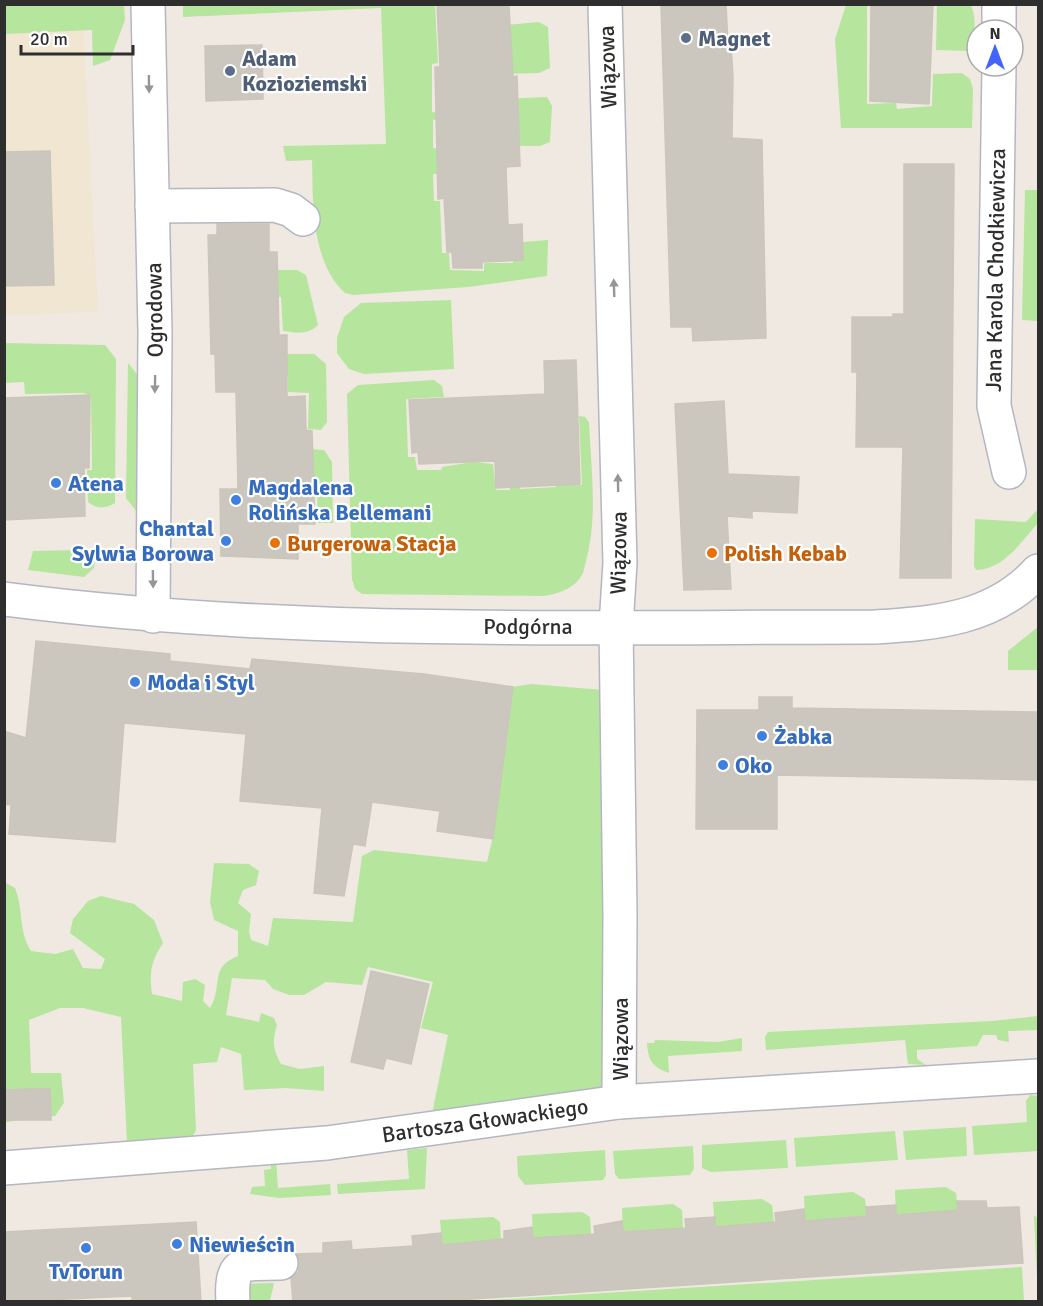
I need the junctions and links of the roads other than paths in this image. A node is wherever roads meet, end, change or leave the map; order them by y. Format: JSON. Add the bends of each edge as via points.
{"nodes":[{"id":1,"x":148,"y":4,"type":"edge"},
{"id":2,"x":605,"y":4,"type":"edge"},
{"id":3,"x":999,"y":78,"type":"edge"},
{"id":4,"x":152,"y":206,"type":"junction"},
{"id":5,"x":303,"y":219,"type":"dead end"},
{"id":6,"x":1009,"y":472,"type":"dead end"},
{"id":7,"x":1038,"y":571,"type":"edge"},
{"id":8,"x":4,"y":599,"type":"edge"},
{"id":9,"x":153,"y":616,"type":"junction"},
{"id":10,"x":616,"y":626,"type":"junction"},
{"id":11,"x":1038,"y":1076,"type":"edge"},
{"id":12,"x":620,"y":1102,"type":"junction"},
{"id":13,"x":4,"y":1168,"type":"edge"},
{"id":14,"x":281,"y":1263,"type":"dead end"},
{"id":15,"x":233,"y":1302,"type":"edge"}],
"edges":[{"from":1,"to":4,"type":"street","name":"Ogrodowa","one_way":true},
{"from":10,"to":2,"type":"street","name":"Wiązowa","one_way":true,"via":[[620,551]]},
{"from":3,"to":6,"type":"street","name":"Jana Karola Chodkiewicza","via":[[993,406]]},
{"from":4,"to":5,"type":"street","via":[[275,205]]},
{"from":4,"to":9,"type":"street","name":"Ogrodowa","one_way":true},
{"from":7,"to":10,"type":"street","name":"Podgórna","via":[[1025,585],[992,606],[929,624]]},
{"from":8,"to":9,"type":"street","name":"Podgórna"},
{"from":9,"to":10,"type":"street","name":"Podgórna"},
{"from":10,"to":12,"type":"street","name":"Wiązowa"},
{"from":11,"to":12,"type":"street","name":"Bartosza Głowackiego"},
{"from":12,"to":13,"type":"street","name":"Bartosza Głowackiego","via":[[327,1143]]},
{"from":14,"to":15,"type":"street","via":[[243,1265],[233,1273]]}]}
